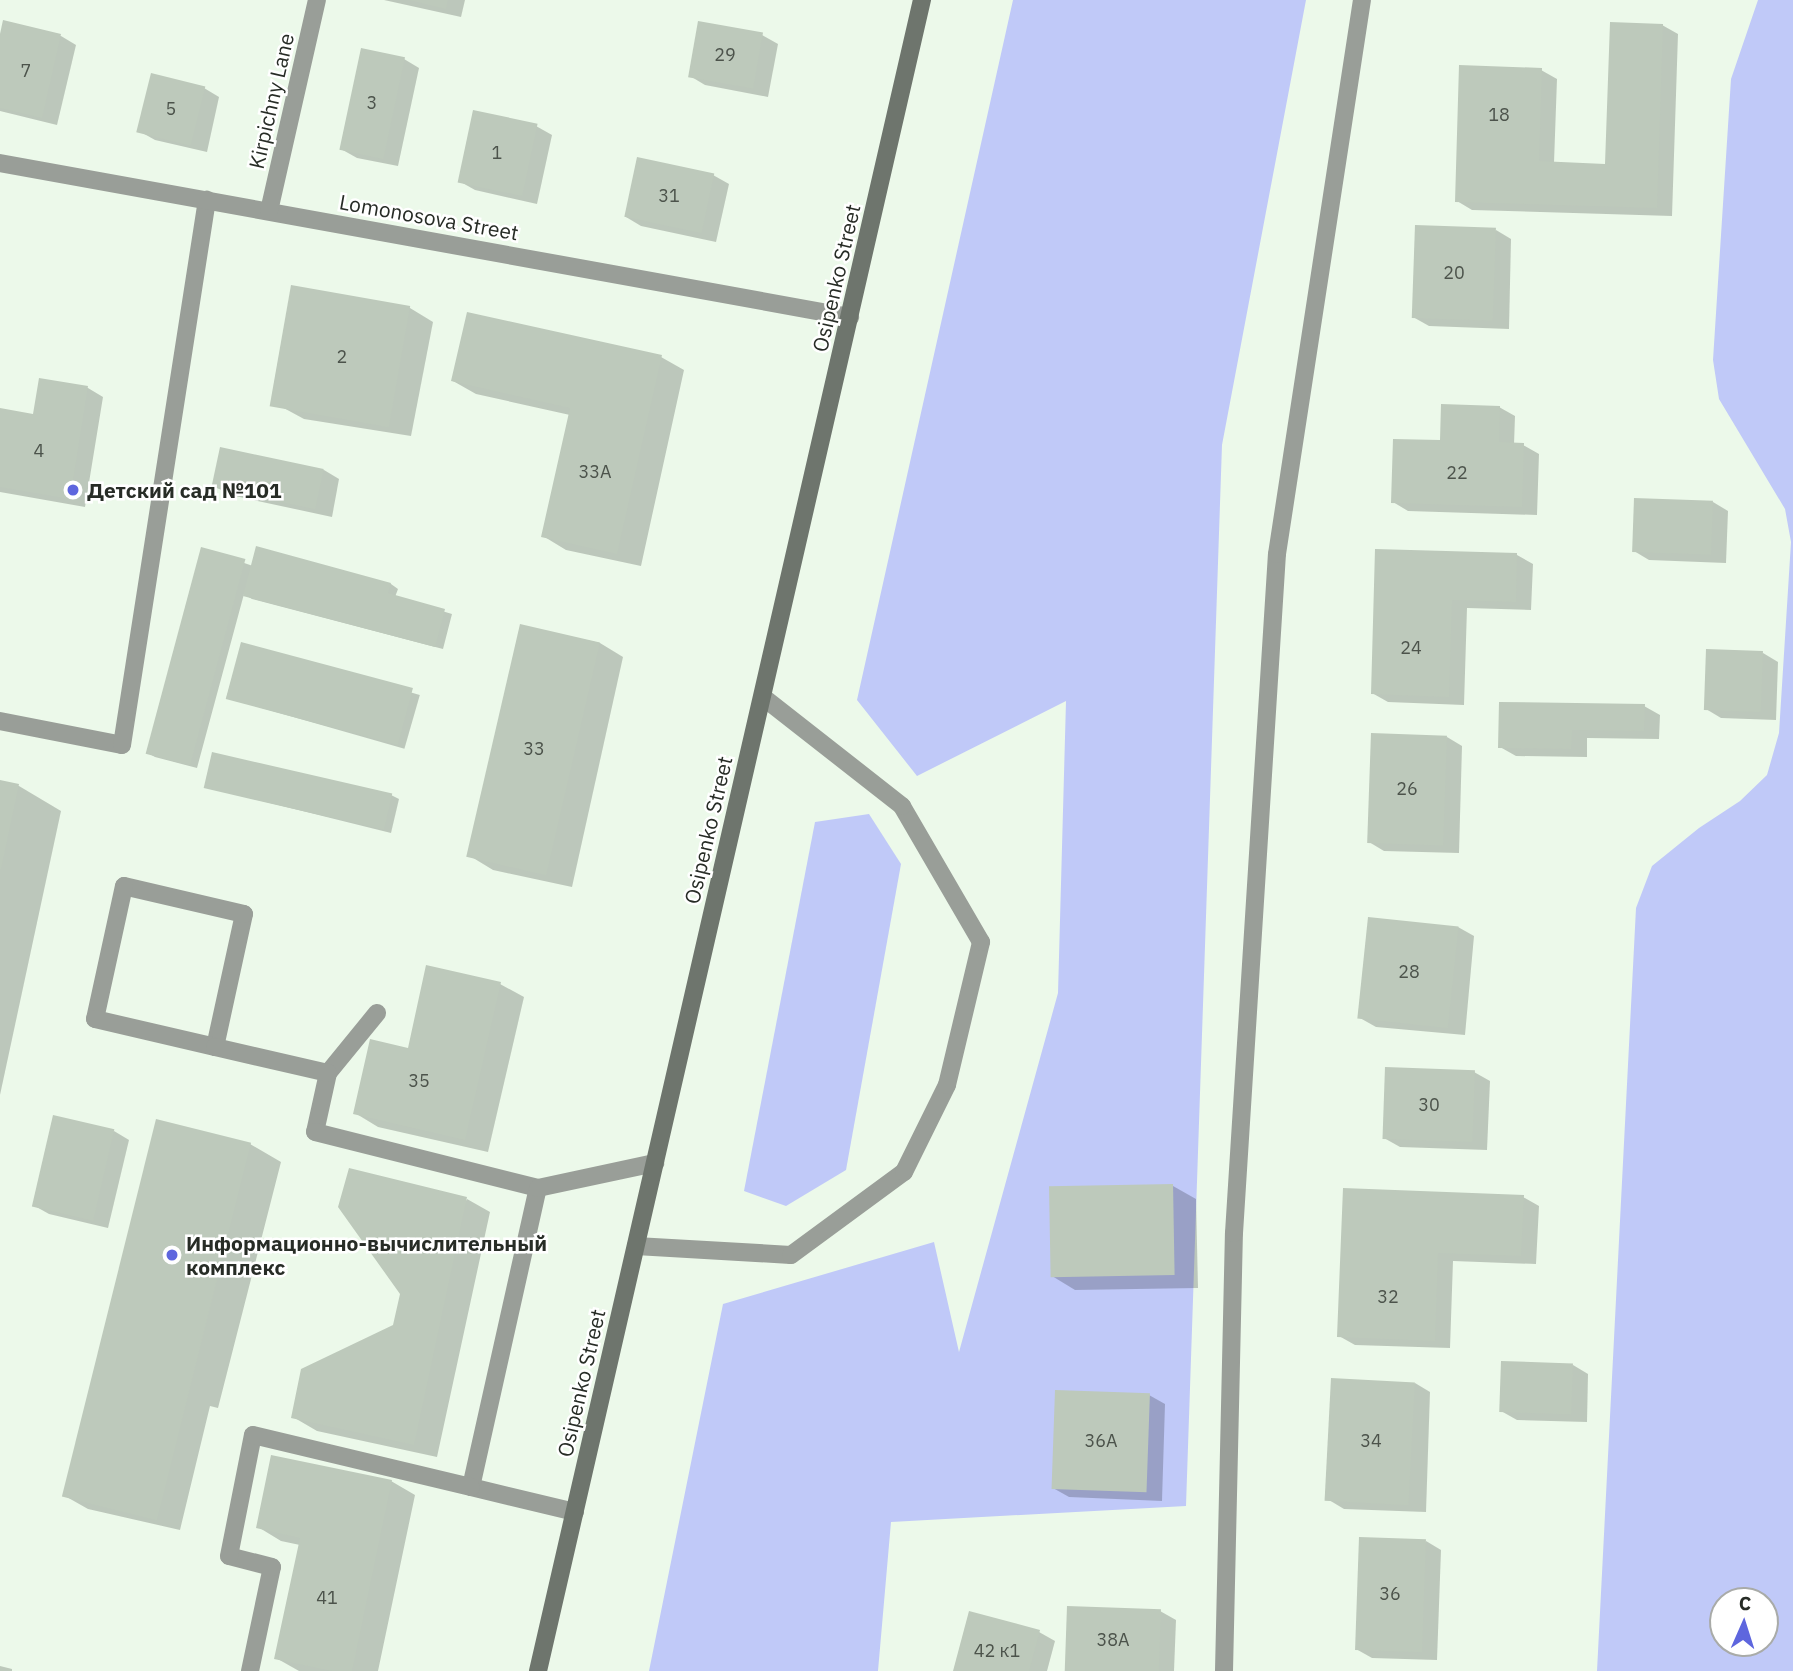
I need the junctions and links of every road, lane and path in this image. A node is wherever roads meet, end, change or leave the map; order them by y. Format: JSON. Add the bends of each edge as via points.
{"nodes":[{"id":1,"x":317,"y":0,"type":"edge"},
{"id":2,"x":922,"y":0,"type":"edge"},
{"id":3,"x":1362,"y":0,"type":"edge"},
{"id":4,"x":0,"y":163,"type":"edge"},
{"id":5,"x":206,"y":200,"type":"junction"},
{"id":6,"x":269,"y":211,"type":"junction"},
{"id":7,"x":850,"y":317,"type":"junction"},
{"id":8,"x":762,"y":697,"type":"junction"},
{"id":9,"x":0,"y":721,"type":"edge"},
{"id":10,"x":377,"y":1013,"type":"dead end"},
{"id":11,"x":215,"y":1047,"type":"junction"},
{"id":12,"x":328,"y":1073,"type":"junction"},
{"id":13,"x":655,"y":1163,"type":"junction"},
{"id":14,"x":538,"y":1188,"type":"junction"},
{"id":15,"x":636,"y":1246,"type":"junction"},
{"id":16,"x":471,"y":1487,"type":"junction"},
{"id":17,"x":575,"y":1512,"type":"junction"},
{"id":18,"x":250,"y":1671,"type":"edge"},
{"id":19,"x":538,"y":1671,"type":"edge"},
{"id":20,"x":1224,"y":1671,"type":"edge"}],
"edges":[{"from":1,"to":6,"type":"street","name":"Kirpichny Lane"},
{"from":2,"to":7,"type":"main road","name":"Osipenko Street"},
{"from":3,"to":20,"type":"street","via":[[1277,554],[1234,1234]]},
{"from":4,"to":5,"type":"street","name":"Lomonosova Street"},
{"from":5,"to":6,"type":"street","name":"Lomonosova Street"},
{"from":5,"to":9,"type":"street","via":[[122,745]]},
{"from":6,"to":7,"type":"street","name":"Lomonosova Street"},
{"from":7,"to":8,"type":"main road","name":"Osipenko Street"},
{"from":8,"to":13,"type":"main road","name":"Osipenko Street"},
{"from":8,"to":15,"type":"street","via":[[902,806],[981,942],[947,1086],[904,1172],[791,1255]]},
{"from":10,"to":12,"type":"street"},
{"from":11,"to":11,"type":"street","via":[[95,1019],[124,886],[244,914]]},
{"from":11,"to":12,"type":"street"},
{"from":12,"to":14,"type":"street","via":[[315,1132]]},
{"from":13,"to":14,"type":"street"},
{"from":13,"to":15,"type":"main road","name":"Osipenko Street"},
{"from":14,"to":16,"type":"street"},
{"from":15,"to":17,"type":"main road","name":"Osipenko Street"},
{"from":16,"to":17,"type":"street"},
{"from":16,"to":18,"type":"street","via":[[253,1435],[229,1556],[272,1567]]},
{"from":17,"to":19,"type":"main road","name":"Osipenko Street"}]}
